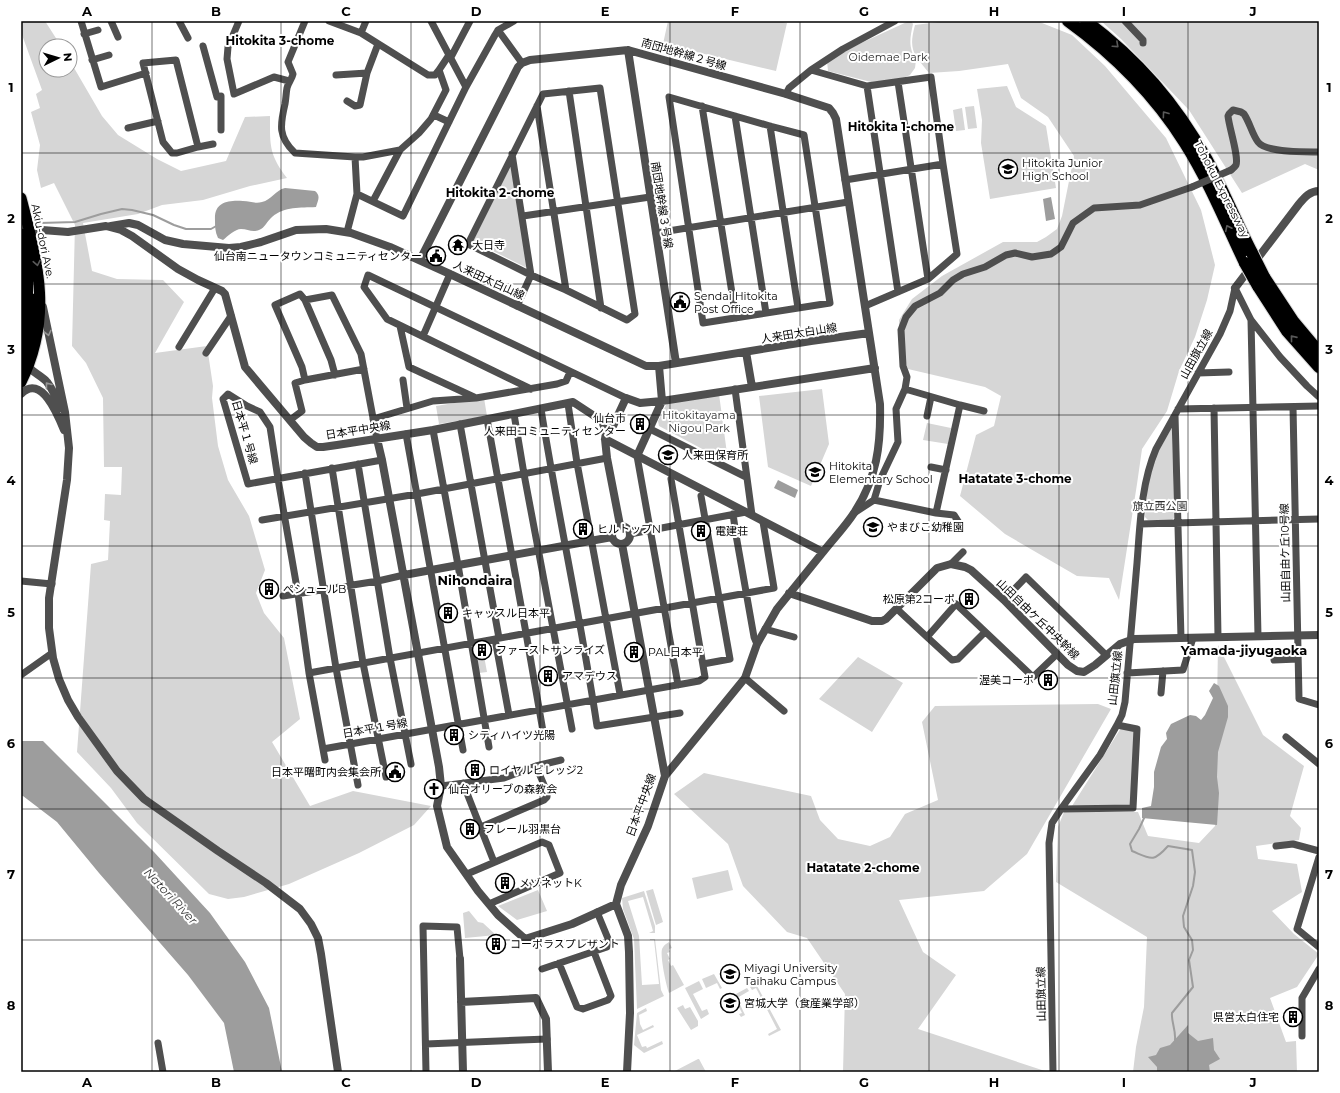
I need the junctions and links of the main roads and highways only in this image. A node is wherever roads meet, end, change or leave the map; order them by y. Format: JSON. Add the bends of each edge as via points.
{"nodes":[{"id":1,"x":1068,"y":21,"type":"edge"},
{"id":2,"x":1086,"y":21,"type":"edge"},
{"id":3,"x":21,"y":198,"type":"edge"},
{"id":4,"x":23,"y":234,"type":"edge"},
{"id":5,"x":27,"y":257,"type":"junction"},
{"id":6,"x":1248,"y":258,"type":"junction"},
{"id":7,"x":1261,"y":282,"type":"junction"},
{"id":8,"x":21,"y":338,"type":"edge"},
{"id":9,"x":1319,"y":352,"type":"edge"},
{"id":10,"x":24,"y":361,"type":"edge"},
{"id":11,"x":1319,"y":367,"type":"edge"},
{"id":12,"x":21,"y":382,"type":"edge"}],
"edges":[{"from":6,"to":1,"type":"highway","name":"Tohoku Expressway","one_way":true,"via":[[1199,167],[1167,117],[1121,64]]},
{"from":2,"to":6,"type":"highway","name":"Tohoku Expressway","one_way":true,"via":[[1111,40],[1145,73],[1178,113],[1207,161]]},
{"from":3,"to":4,"type":"highway","name":"Akiu-dori Ave."},
{"from":4,"to":5,"type":"highway","name":"Akiu-dori Ave."},
{"from":4,"to":10,"type":"highway","name":"Akiu-dori Ave.","one_way":true,"via":[[36,258],[41,294],[35,345]]},
{"from":5,"to":8,"type":"highway","via":[[27,305]]},
{"from":5,"to":10,"type":"highway","name":"Akiu-dori Ave.","via":[[32,305]]},
{"from":6,"to":7,"type":"highway","name":"Tohoku Expressway","bridge":true},
{"from":7,"to":9,"type":"highway","name":"Tohoku Expressway"},
{"from":11,"to":7,"type":"highway","name":"Tohoku Expressway","one_way":true,"via":[[1287,331]]},
{"from":10,"to":12,"type":"highway","name":"Akiu-dori Ave."}]}
